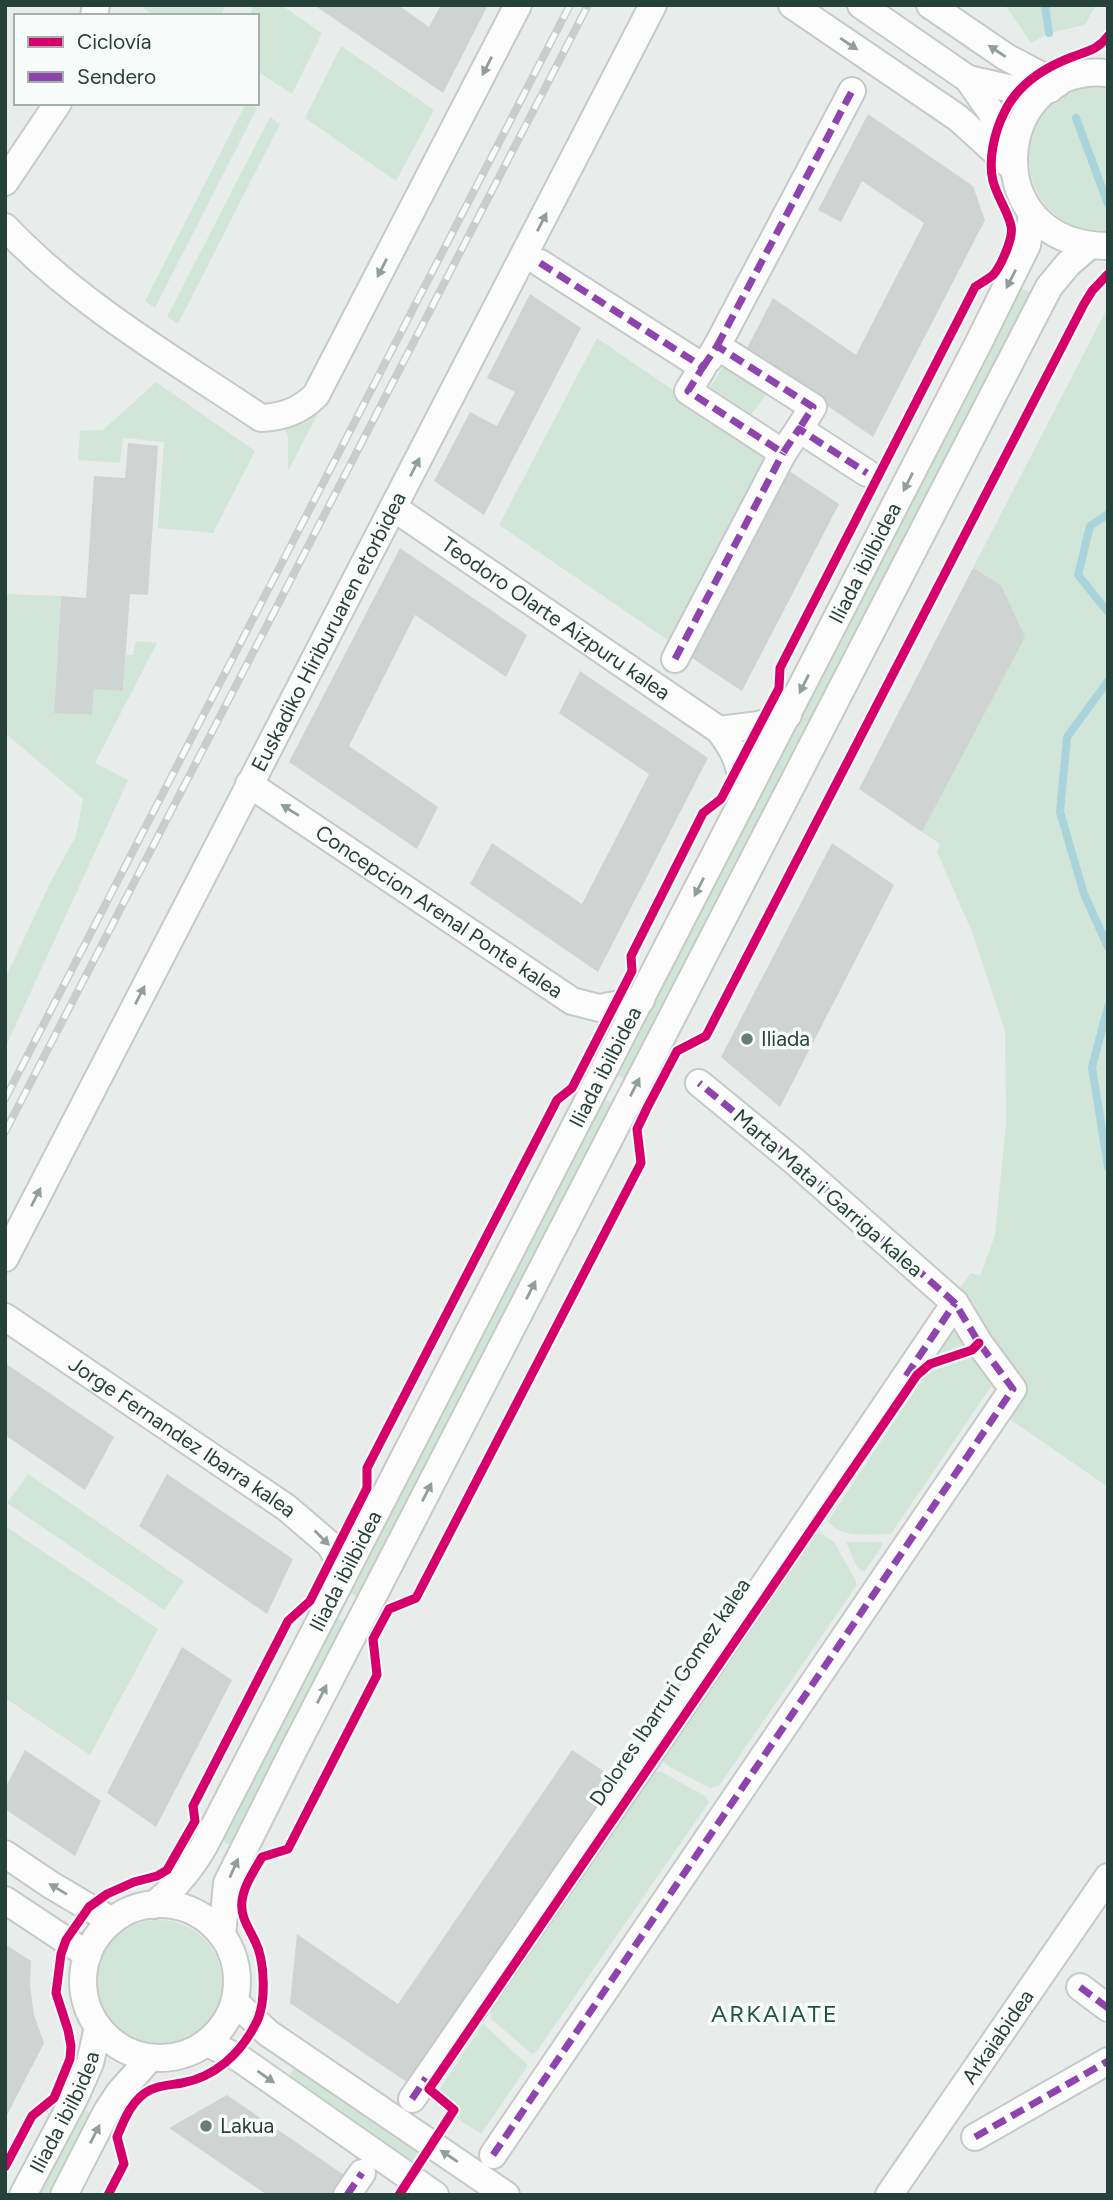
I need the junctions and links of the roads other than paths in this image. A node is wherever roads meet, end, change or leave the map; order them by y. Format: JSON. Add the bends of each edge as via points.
{"nodes":[{"id":1,"x":518,"y":5,"type":"edge"},
{"id":2,"x":653,"y":5,"type":"edge"},
{"id":3,"x":792,"y":5,"type":"edge"},
{"id":4,"x":861,"y":5,"type":"edge"},
{"id":5,"x":930,"y":5,"type":"edge"},
{"id":6,"x":1107,"y":72,"type":"edge"},
{"id":7,"x":968,"y":79,"type":"junction"},
{"id":8,"x":1053,"y":87,"type":"junction"},
{"id":9,"x":852,"y":91,"type":"dead end"},
{"id":10,"x":57,"y":105,"type":"edge"},
{"id":11,"x":1013,"y":164,"type":"junction"},
{"id":12,"x":5,"y":182,"type":"edge"},
{"id":13,"x":1032,"y":215,"type":"junction"},
{"id":14,"x":5,"y":227,"type":"edge"},
{"id":15,"x":1098,"y":246,"type":"edge"},
{"id":16,"x":540,"y":263,"type":"dead end"},
{"id":17,"x":710,"y":356,"type":"junction"},
{"id":18,"x":799,"y":429,"type":"junction"},
{"id":19,"x":783,"y":453,"type":"junction"},
{"id":20,"x":867,"y":473,"type":"dead end"},
{"id":21,"x":394,"y":508,"type":"junction"},
{"id":22,"x":675,"y":659,"type":"dead end"},
{"id":23,"x":788,"y":715,"type":"junction"},
{"id":24,"x":719,"y":730,"type":"junction"},
{"id":25,"x":249,"y":784,"type":"junction"},
{"id":26,"x":743,"y":800,"type":"junction"},
{"id":27,"x":641,"y":1000,"type":"junction"},
{"id":28,"x":699,"y":1083,"type":"dead end"},
{"id":29,"x":5,"y":1258,"type":"edge"},
{"id":30,"x":955,"y":1303,"type":"junction"},
{"id":31,"x":5,"y":1317,"type":"edge"},
{"id":32,"x":345,"y":1571,"type":"junction"},
{"id":33,"x":5,"y":1854,"type":"edge"},
{"id":34,"x":1108,"y":1877,"type":"edge"},
{"id":35,"x":5,"y":1900,"type":"edge"},
{"id":36,"x":154,"y":1905,"type":"junction"},
{"id":37,"x":113,"y":1921,"type":"junction"},
{"id":38,"x":222,"y":1935,"type":"junction"},
{"id":39,"x":88,"y":1955,"type":"junction"},
{"id":40,"x":1080,"y":1987,"type":"dead end"},
{"id":41,"x":235,"y":2002,"type":"junction"},
{"id":42,"x":1108,"y":2008,"type":"edge"},
{"id":43,"x":98,"y":2027,"type":"junction"},
{"id":44,"x":207,"y":2043,"type":"junction"},
{"id":45,"x":150,"y":2058,"type":"junction"},
{"id":46,"x":1108,"y":2061,"type":"edge"},
{"id":47,"x":412,"y":2099,"type":"dead end"},
{"id":48,"x":975,"y":2137,"type":"dead end"},
{"id":49,"x":493,"y":2155,"type":"dead end"},
{"id":50,"x":362,"y":2173,"type":"dead end"},
{"id":51,"x":23,"y":2195,"type":"edge"},
{"id":52,"x":64,"y":2195,"type":"edge"},
{"id":53,"x":347,"y":2195,"type":"edge"},
{"id":54,"x":435,"y":2195,"type":"edge"},
{"id":55,"x":506,"y":2195,"type":"edge"},
{"id":56,"x":889,"y":2195,"type":"edge"}],
"edges":[{"from":1,"to":14,"type":"street","one_way":true,"via":[[316,395],[292,412],[261,418],[106,313],[58,277]]},
{"from":21,"to":2,"type":"street","name":"Euskadiko Hiriburuaren etorbidea","one_way":true},
{"from":3,"to":11,"type":"street","one_way":true,"via":[[958,118]]},
{"from":4,"to":7,"type":"street"},
{"from":8,"to":5,"type":"street","one_way":true},
{"from":6,"to":8,"type":"street","via":[[1080,75]]},
{"from":7,"to":8,"type":"street","via":[[1007,88]]},
{"from":7,"to":11,"type":"street","via":[[991,113]]},
{"from":8,"to":11,"type":"street","via":[[1037,100],[1019,128]]},
{"from":9,"to":17,"type":"street"},
{"from":10,"to":12,"type":"street"},
{"from":11,"to":13,"type":"street","via":[[1023,201]]},
{"from":13,"to":15,"type":"street","via":[[1058,236]]},
{"from":13,"to":23,"type":"street","name":"Iliada ibilbidea","one_way":true,"via":[[1027,245],[1016,270]]},
{"from":38,"to":15,"type":"street","name":"Iliada ibilbidea","one_way":true,"via":[[227,1883],[297,1743],[1049,287],[1068,264]]},
{"from":16,"to":17,"type":"street"},
{"from":17,"to":18,"type":"street","via":[[813,407]]},
{"from":17,"to":19,"type":"street","via":[[688,391]]},
{"from":18,"to":19,"type":"street"},
{"from":18,"to":20,"type":"street"},
{"from":19,"to":22,"type":"street"},
{"from":21,"to":24,"type":"street","name":"Teodoro Olarte Aizpuru kalea"},
{"from":21,"to":25,"type":"street","name":"Euskadiko Hiriburuaren etorbidea"},
{"from":23,"to":24,"type":"street","via":[[760,725]]},
{"from":23,"to":26,"type":"street","name":"Iliada ibilbidea"},
{"from":24,"to":26,"type":"street","name":"Teodoro Olarte Aizpuru kalea","via":[[739,765]]},
{"from":27,"to":25,"type":"street","name":"Concepcion Arenal Ponte kalea","one_way":true,"via":[[599,1008],[572,1001]]},
{"from":29,"to":25,"type":"street","name":"Euskadiko Hiriburuaren etorbidea","one_way":true},
{"from":26,"to":27,"type":"street","name":"Iliada ibilbidea","one_way":true},
{"from":27,"to":32,"type":"street","name":"Iliada ibilbidea"},
{"from":28,"to":30,"type":"street","name":"Marta Mata i Garriga kalea"},
{"from":30,"to":47,"type":"street","name":"Dolores Ibarruri Gomez kalea"},
{"from":30,"to":49,"type":"street","name":"Marta Mata i Garriga kalea","via":[[1013,1388]]},
{"from":31,"to":32,"type":"street","name":"Jorge Fernandez Ibarra kalea","one_way":true,"via":[[287,1508],[330,1545]]},
{"from":32,"to":36,"type":"street","name":"Iliada ibilbidea","via":[[197,1858]]},
{"from":37,"to":33,"type":"street","one_way":true},
{"from":34,"to":56,"type":"street","name":"Arkaiabidea"},
{"from":35,"to":39,"type":"street"},
{"from":36,"to":37,"type":"street"},
{"from":36,"to":38,"type":"street","via":[[198,1914]]},
{"from":37,"to":39,"type":"street"},
{"from":38,"to":41,"type":"street","via":[[236,1967]]},
{"from":39,"to":43,"type":"street","via":[[84,1992]]},
{"from":40,"to":42,"type":"street"},
{"from":41,"to":44,"type":"street","via":[[224,2025]]},
{"from":55,"to":41,"type":"street","one_way":true,"via":[[268,2033]]},
{"from":43,"to":45,"type":"street","via":[[112,2042]]},
{"from":43,"to":51,"type":"street","name":"Iliada ibilbidea","via":[[75,2098]]},
{"from":44,"to":45,"type":"street","via":[[179,2056]]},
{"from":44,"to":54,"type":"street","one_way":true,"via":[[239,2058]]},
{"from":52,"to":45,"type":"street","name":"Iliada ibilbidea","one_way":true,"via":[[106,2113]]},
{"from":46,"to":48,"type":"street"},
{"from":50,"to":53,"type":"street"}]}
